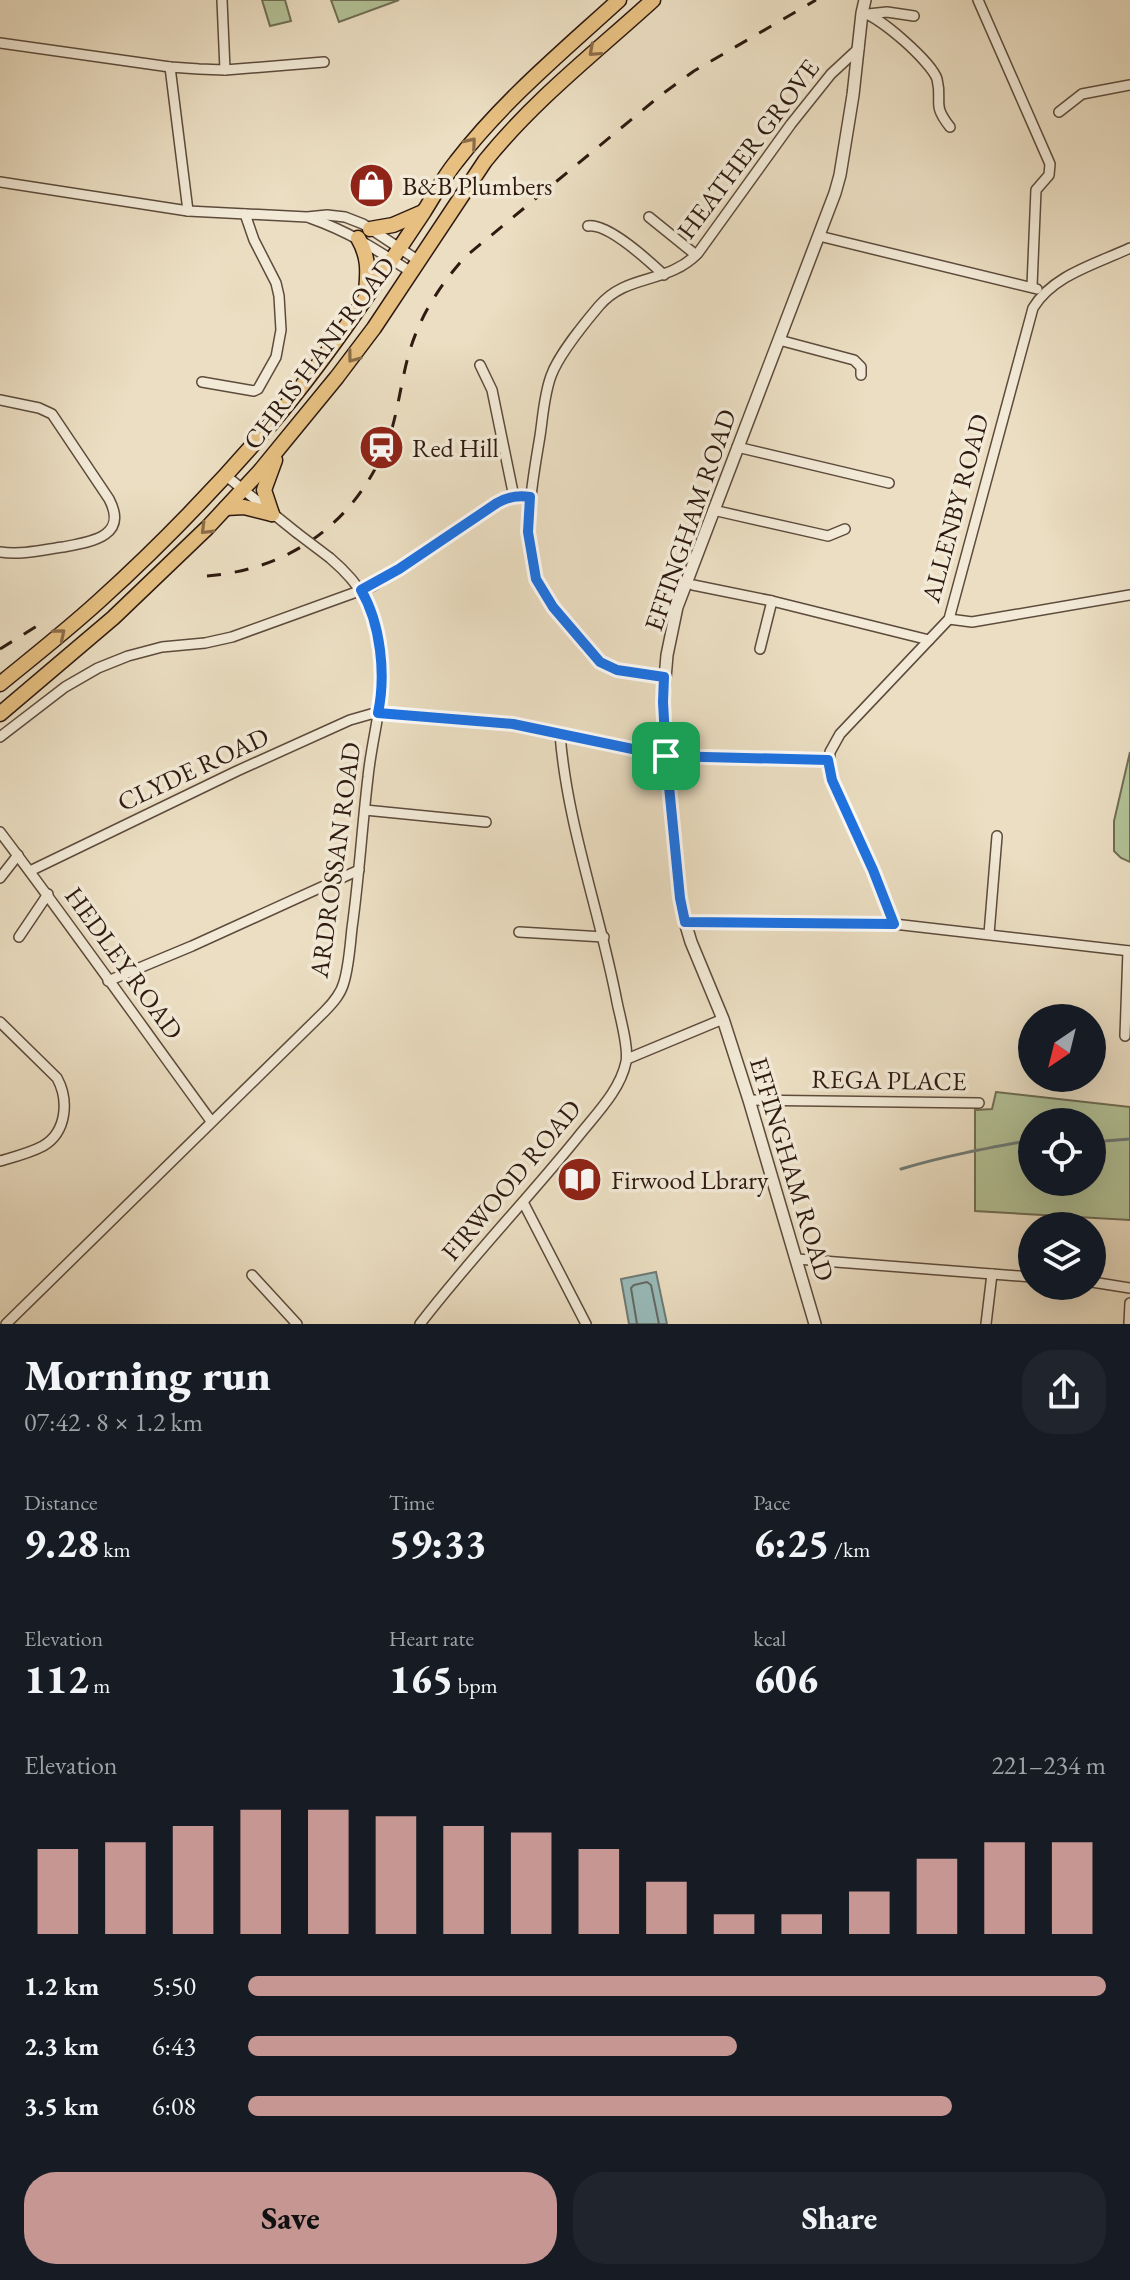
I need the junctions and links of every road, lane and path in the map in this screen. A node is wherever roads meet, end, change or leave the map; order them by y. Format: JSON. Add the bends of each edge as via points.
{"nodes":[{"id":1,"x":222,"y":0,"type":"edge"},
{"id":2,"x":619,"y":0,"type":"edge"},
{"id":3,"x":653,"y":0,"type":"edge"},
{"id":4,"x":862,"y":0,"type":"edge"},
{"id":5,"x":978,"y":0,"type":"edge"},
{"id":6,"x":865,"y":13,"type":"junction"},
{"id":7,"x":914,"y":16,"type":"dead end"},
{"id":8,"x":0,"y":43,"type":"edge"},
{"id":9,"x":859,"y":48,"type":"junction"},
{"id":10,"x":324,"y":62,"type":"dead end"},
{"id":11,"x":170,"y":67,"type":"junction"},
{"id":12,"x":225,"y":70,"type":"junction"},
{"id":13,"x":1130,"y":85,"type":"edge"},
{"id":14,"x":1059,"y":112,"type":"dead end"},
{"id":15,"x":950,"y":127,"type":"dead end"},
{"id":16,"x":0,"y":182,"type":"edge"},
{"id":17,"x":188,"y":211,"type":"junction"},
{"id":18,"x":424,"y":212,"type":"junction"},
{"id":19,"x":245,"y":214,"type":"junction"},
{"id":20,"x":649,"y":217,"type":"dead end"},
{"id":21,"x":588,"y":226,"type":"dead end"},
{"id":22,"x":364,"y":233,"type":"junction"},
{"id":23,"x":819,"y":236,"type":"junction"},
{"id":24,"x":1130,"y":248,"type":"edge"},
{"id":25,"x":395,"y":253,"type":"junction"},
{"id":26,"x":696,"y":255,"type":"junction"},
{"id":27,"x":415,"y":266,"type":"junction"},
{"id":28,"x":664,"y":275,"type":"junction"},
{"id":29,"x":1032,"y":286,"type":"junction"},
{"id":30,"x":1043,"y":293,"type":"junction"},
{"id":31,"x":365,"y":296,"type":"junction"},
{"id":32,"x":779,"y":340,"type":"junction"},
{"id":33,"x":480,"y":365,"type":"dead end"},
{"id":34,"x":861,"y":375,"type":"dead end"},
{"id":35,"x":202,"y":382,"type":"dead end"},
{"id":36,"x":0,"y":400,"type":"edge"},
{"id":37,"x":737,"y":447,"type":"junction"},
{"id":38,"x":279,"y":448,"type":"junction"},
{"id":39,"x":225,"y":475,"type":"junction"},
{"id":40,"x":889,"y":483,"type":"dead end"},
{"id":41,"x":242,"y":490,"type":"junction"},
{"id":42,"x":514,"y":497,"type":"junction"},
{"id":43,"x":530,"y":497,"type":"junction"},
{"id":44,"x":226,"y":508,"type":"junction"},
{"id":45,"x":713,"y":510,"type":"junction"},
{"id":46,"x":272,"y":514,"type":"junction"},
{"id":47,"x":845,"y":529,"type":"dead end"},
{"id":48,"x":0,"y":552,"type":"edge"},
{"id":49,"x":693,"y":585,"type":"dead end"},
{"id":50,"x":361,"y":590,"type":"junction"},
{"id":51,"x":1130,"y":595,"type":"edge"},
{"id":52,"x":772,"y":601,"type":"junction"},
{"id":53,"x":949,"y":619,"type":"junction"},
{"id":54,"x":929,"y":640,"type":"junction"},
{"id":55,"x":760,"y":649,"type":"dead end"},
{"id":56,"x":664,"y":677,"type":"junction"},
{"id":57,"x":0,"y":684,"type":"edge"},
{"id":58,"x":378,"y":713,"type":"junction"},
{"id":59,"x":0,"y":714,"type":"edge"},
{"id":60,"x":560,"y":734,"type":"junction"},
{"id":61,"x":0,"y":737,"type":"edge"},
{"id":62,"x":666,"y":756,"type":"junction"},
{"id":63,"x":828,"y":760,"type":"junction"},
{"id":64,"x":365,"y":810,"type":"junction"},
{"id":65,"x":486,"y":822,"type":"dead end"},
{"id":66,"x":0,"y":832,"type":"edge"},
{"id":67,"x":997,"y":836,"type":"dead end"},
{"id":68,"x":18,"y":855,"type":"junction"},
{"id":69,"x":359,"y":870,"type":"junction"},
{"id":70,"x":30,"y":871,"type":"junction"},
{"id":71,"x":0,"y":878,"type":"edge"},
{"id":72,"x":48,"y":894,"type":"junction"},
{"id":73,"x":685,"y":922,"type":"junction"},
{"id":74,"x":894,"y":924,"type":"junction"},
{"id":75,"x":519,"y":932,"type":"dead end"},
{"id":76,"x":989,"y":934,"type":"junction"},
{"id":77,"x":19,"y":937,"type":"dead end"},
{"id":78,"x":604,"y":937,"type":"junction"},
{"id":79,"x":1129,"y":951,"type":"edge"},
{"id":80,"x":108,"y":981,"type":"junction"},
{"id":81,"x":723,"y":1019,"type":"junction"},
{"id":82,"x":0,"y":1022,"type":"edge"},
{"id":83,"x":1125,"y":1036,"type":"dead end"},
{"id":84,"x":627,"y":1059,"type":"junction"},
{"id":85,"x":749,"y":1100,"type":"junction"},
{"id":86,"x":979,"y":1103,"type":"dead end"},
{"id":87,"x":211,"y":1121,"type":"junction"},
{"id":88,"x":0,"y":1161,"type":"edge"},
{"id":89,"x":523,"y":1202,"type":"junction"},
{"id":90,"x":797,"y":1259,"type":"junction"},
{"id":91,"x":992,"y":1274,"type":"junction"},
{"id":92,"x":252,"y":1275,"type":"dead end"},
{"id":93,"x":1018,"y":1276,"type":"edge"},
{"id":94,"x":1106,"y":1284,"type":"edge"},
{"id":95,"x":1130,"y":1288,"type":"edge"},
{"id":96,"x":1130,"y":1303,"type":"edge"},
{"id":97,"x":6,"y":1324,"type":"edge"},
{"id":98,"x":297,"y":1324,"type":"edge"},
{"id":99,"x":420,"y":1324,"type":"edge"},
{"id":100,"x":586,"y":1324,"type":"edge"},
{"id":101,"x":815,"y":1324,"type":"edge"},
{"id":102,"x":986,"y":1324,"type":"edge"},
{"id":103,"x":1129,"y":1324,"type":"edge"}],
"edges":[{"from":1,"to":12,"type":"street"},
{"from":18,"to":2,"type":"main road","name":"CHRIS HANI ROAD","one_way":true,"via":[[453,165],[492,119]]},
{"from":3,"to":27,"type":"main road","name":"CHRIS HANI ROAD","one_way":true,"via":[[498,145]]},
{"from":4,"to":6,"type":"street","name":"EFFINGHAM ROAD"},
{"from":5,"to":29,"type":"street","via":[[1050,164],[1049,175],[1036,190]]},
{"from":6,"to":7,"type":"street"},
{"from":6,"to":9,"type":"street","name":"EFFINGHAM ROAD"},
{"from":6,"to":15,"type":"street","via":[[932,69],[938,109]]},
{"from":8,"to":11,"type":"street"},
{"from":9,"to":23,"type":"street","name":"EFFINGHAM ROAD","via":[[840,175]]},
{"from":9,"to":26,"type":"street","name":"HEATHER GROVE","via":[[797,116]]},
{"from":10,"to":12,"type":"street"},
{"from":11,"to":12,"type":"street"},
{"from":11,"to":17,"type":"street"},
{"from":13,"to":14,"type":"street","via":[[1082,94]]},
{"from":16,"to":17,"type":"street"},
{"from":17,"to":19,"type":"street"},
{"from":18,"to":22,"type":"main road"},
{"from":18,"to":25,"type":"main road","name":"CHRIS HANI ROAD"},
{"from":19,"to":22,"type":"street","via":[[307,217]]},
{"from":19,"to":35,"type":"street","via":[[279,296],[276,357],[258,389]]},
{"from":20,"to":26,"type":"street"},
{"from":21,"to":28,"type":"street","via":[[607,230]]},
{"from":22,"to":25,"type":"street"},
{"from":22,"to":31,"type":"main road"},
{"from":23,"to":29,"type":"street"},
{"from":23,"to":32,"type":"street","name":"EFFINGHAM ROAD"},
{"from":24,"to":30,"type":"street"},
{"from":25,"to":27,"type":"street"},
{"from":25,"to":31,"type":"main road","name":"CHRIS HANI ROAD"},
{"from":26,"to":28,"type":"street","name":"HEATHER GROVE"},
{"from":27,"to":38,"type":"main road","name":"CHRIS HANI ROAD","one_way":true,"via":[[356,353]]},
{"from":28,"to":43,"type":"street","name":"HEATHER GROVE","via":[[628,284],[609,296],[557,362],[547,387]]},
{"from":29,"to":30,"type":"street"},
{"from":30,"to":53,"type":"street","name":"ALLENBY ROAD","via":[[1029,316]]},
{"from":31,"to":39,"type":"main road","name":"CHRIS HANI ROAD","via":[[319,364]]},
{"from":32,"to":34,"type":"street","via":[[854,360]]},
{"from":32,"to":37,"type":"street","name":"EFFINGHAM ROAD"},
{"from":33,"to":42,"type":"street","via":[[492,390]]},
{"from":36,"to":48,"type":"street","via":[[52,414],[113,509],[112,525],[97,541],[23,554]]},
{"from":37,"to":40,"type":"street"},
{"from":37,"to":45,"type":"street","name":"EFFINGHAM ROAD"},
{"from":38,"to":41,"type":"main road","name":"CHRIS HANI ROAD"},
{"from":38,"to":46,"type":"main road","via":[[264,490]]},
{"from":39,"to":41,"type":"street","name":"ARDROSSAN ROAD"},
{"from":57,"to":39,"type":"main road","name":"CHRIS HANI ROAD","one_way":true,"via":[[97,604]]},
{"from":41,"to":44,"type":"main road","name":"CHRIS HANI ROAD"},
{"from":41,"to":46,"type":"street","name":"ARDROSSAN ROAD"},
{"from":42,"to":43,"type":"street"},
{"from":42,"to":50,"type":"street"},
{"from":43,"to":56,"type":"street","name":"HEATHER GROVE","via":[[528,532],[536,579],[553,607],[600,662]]},
{"from":44,"to":46,"type":"main road"},
{"from":44,"to":59,"type":"main road","name":"CHRIS HANI ROAD","one_way":true,"via":[[113,618]]},
{"from":45,"to":47,"type":"street","via":[[828,536]]},
{"from":45,"to":56,"type":"street","name":"EFFINGHAM ROAD","via":[[677,607]]},
{"from":46,"to":50,"type":"street","name":"ARDROSSAN ROAD","bridge":true,"via":[[330,558]]},
{"from":49,"to":52,"type":"street"},
{"from":50,"to":58,"type":"street","name":"ARDROSSAN ROAD","via":[[380,651]]},
{"from":50,"to":61,"type":"street","via":[[232,637],[120,659],[65,687]]},
{"from":51,"to":53,"type":"street","via":[[972,622]]},
{"from":52,"to":54,"type":"street"},
{"from":52,"to":55,"type":"street"},
{"from":53,"to":54,"type":"street","name":"ALLENBY ROAD"},
{"from":54,"to":63,"type":"street","name":"ALLENBY ROAD","via":[[840,734]]},
{"from":56,"to":62,"type":"street","name":"EFFINGHAM ROAD"},
{"from":58,"to":60,"type":"street","via":[[513,724]]},
{"from":58,"to":64,"type":"street","name":"ARDROSSAN ROAD"},
{"from":58,"to":70,"type":"street","name":"CLYDE ROAD","via":[[325,731]]},
{"from":60,"to":62,"type":"street"},
{"from":60,"to":78,"type":"street","via":[[574,819]]},
{"from":62,"to":63,"type":"street"},
{"from":62,"to":73,"type":"street","name":"EFFINGHAM ROAD"},
{"from":63,"to":74,"type":"street"},
{"from":64,"to":65,"type":"street"},
{"from":64,"to":69,"type":"street","name":"ARDROSSAN ROAD"},
{"from":66,"to":68,"type":"street","name":"HEDLEY ROAD"},
{"from":67,"to":76,"type":"street"},
{"from":68,"to":70,"type":"street","name":"HEDLEY ROAD"},
{"from":68,"to":71,"type":"street"},
{"from":69,"to":80,"type":"street"},
{"from":69,"to":87,"type":"street","name":"ARDROSSAN ROAD","via":[[339,995]]},
{"from":70,"to":72,"type":"street","name":"HEDLEY ROAD"},
{"from":72,"to":77,"type":"street"},
{"from":72,"to":80,"type":"street","name":"HEDLEY ROAD"},
{"from":73,"to":74,"type":"street"},
{"from":73,"to":81,"type":"street","name":"EFFINGHAM ROAD"},
{"from":74,"to":76,"type":"street"},
{"from":75,"to":78,"type":"street"},
{"from":76,"to":79,"type":"street"},
{"from":78,"to":84,"type":"street"},
{"from":79,"to":83,"type":"street"},
{"from":80,"to":87,"type":"street","name":"HEDLEY ROAD"},
{"from":81,"to":84,"type":"street"},
{"from":81,"to":85,"type":"street","name":"EFFINGHAM ROAD"},
{"from":82,"to":88,"type":"street","via":[[57,1078],[65,1100],[57,1131],[45,1145]]},
{"from":84,"to":89,"type":"street","name":"FIRWOOD ROAD","via":[[604,1105]]},
{"from":85,"to":86,"type":"street","name":"REGA PLACE"},
{"from":85,"to":90,"type":"street","name":"EFFINGHAM ROAD"},
{"from":87,"to":97,"type":"street","name":"ARDROSSAN ROAD"},
{"from":89,"to":99,"type":"street","name":"FIRWOOD ROAD"},
{"from":89,"to":100,"type":"street"},
{"from":90,"to":91,"type":"street"},
{"from":90,"to":101,"type":"street","name":"EFFINGHAM ROAD"},
{"from":91,"to":93,"type":"street"},
{"from":91,"to":102,"type":"street"},
{"from":92,"to":98,"type":"street"},
{"from":94,"to":95,"type":"street"},
{"from":96,"to":103,"type":"street"}]}
